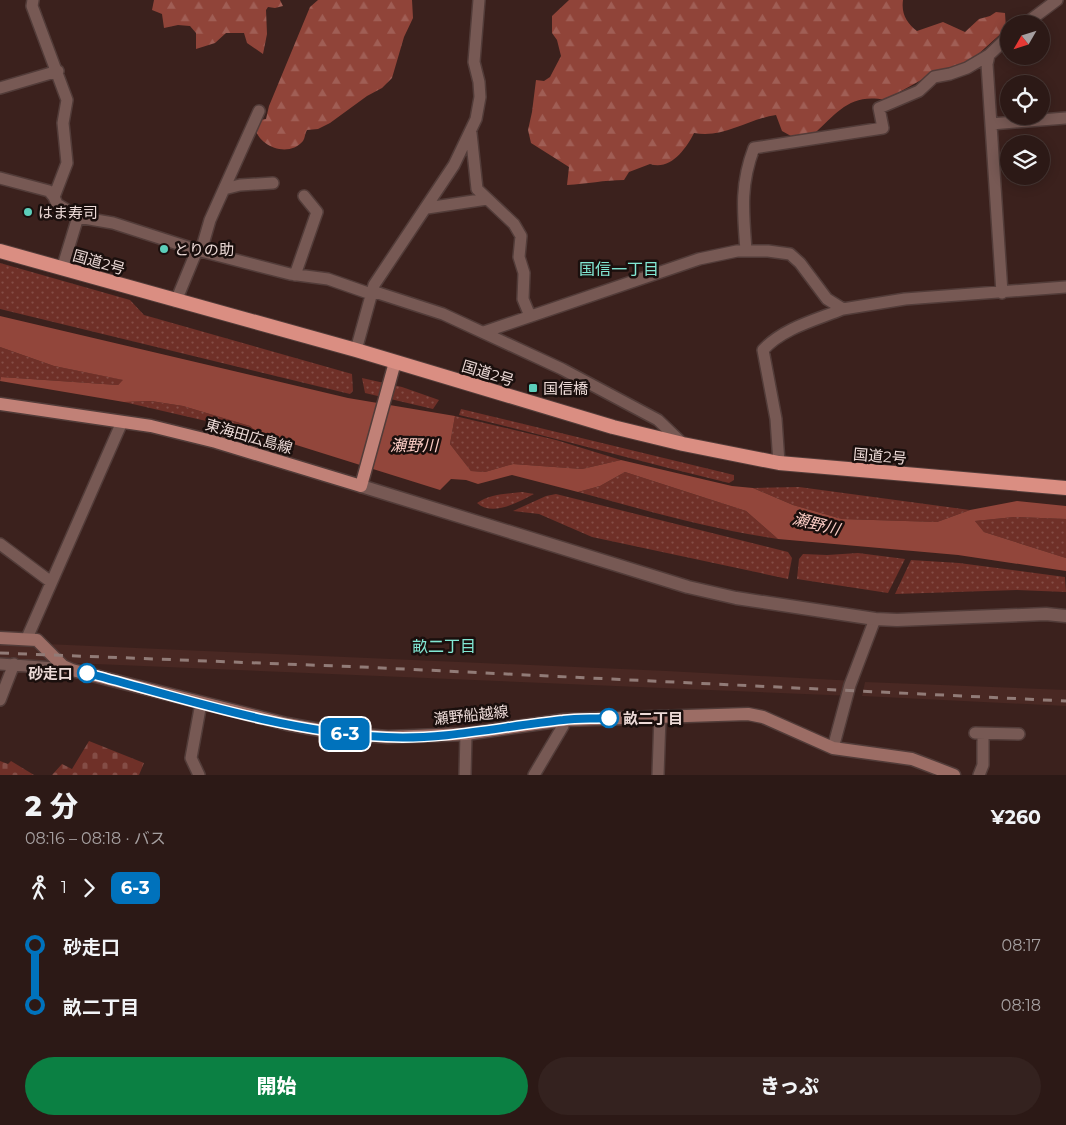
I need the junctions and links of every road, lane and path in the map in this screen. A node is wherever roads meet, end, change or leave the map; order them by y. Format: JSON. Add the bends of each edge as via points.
{"nodes":[{"id":1,"x":33,"y":0,"type":"edge"},
{"id":2,"x":480,"y":0,"type":"edge"},
{"id":3,"x":1057,"y":0,"type":"edge"},
{"id":4,"x":1037,"y":15,"type":"edge"},
{"id":5,"x":1000,"y":45,"type":"edge"},
{"id":6,"x":989,"y":55,"type":"junction"},
{"id":7,"x":58,"y":71,"type":"junction"},
{"id":8,"x":0,"y":88,"type":"edge"},
{"id":9,"x":259,"y":111,"type":"dead end"},
{"id":10,"x":1066,"y":118,"type":"edge"},
{"id":11,"x":991,"y":124,"type":"junction"},
{"id":12,"x":471,"y":131,"type":"junction"},
{"id":13,"x":0,"y":178,"type":"edge"},
{"id":14,"x":273,"y":183,"type":"dead end"},
{"id":15,"x":224,"y":189,"type":"junction"},
{"id":16,"x":304,"y":196,"type":"dead end"},
{"id":17,"x":54,"y":197,"type":"junction"},
{"id":18,"x":487,"y":199,"type":"junction"},
{"id":19,"x":427,"y":208,"type":"junction"},
{"id":20,"x":78,"y":217,"type":"junction"},
{"id":21,"x":746,"y":250,"type":"junction"},
{"id":22,"x":0,"y":251,"type":"edge"},
{"id":23,"x":199,"y":251,"type":"junction"},
{"id":24,"x":62,"y":269,"type":"junction"},
{"id":25,"x":295,"y":274,"type":"junction"},
{"id":26,"x":1066,"y":287,"type":"edge"},
{"id":27,"x":372,"y":292,"type":"junction"},
{"id":28,"x":1002,"y":293,"type":"junction"},
{"id":29,"x":176,"y":301,"type":"junction"},
{"id":30,"x":843,"y":310,"type":"junction"},
{"id":31,"x":530,"y":316,"type":"junction"},
{"id":32,"x":484,"y":332,"type":"junction"},
{"id":33,"x":356,"y":350,"type":"junction"},
{"id":34,"x":395,"y":362,"type":"junction"},
{"id":35,"x":0,"y":404,"type":"edge"},
{"id":36,"x":122,"y":422,"type":"junction"},
{"id":37,"x":683,"y":444,"type":"junction"},
{"id":38,"x":779,"y":464,"type":"junction"},
{"id":39,"x":362,"y":482,"type":"junction"},
{"id":40,"x":1066,"y":488,"type":"edge"},
{"id":41,"x":0,"y":544,"type":"edge"},
{"id":42,"x":51,"y":582,"type":"junction"},
{"id":43,"x":1066,"y":616,"type":"edge"},
{"id":44,"x":875,"y":619,"type":"junction"},
{"id":45,"x":0,"y":638,"type":"edge"},
{"id":46,"x":27,"y":638,"type":"junction"},
{"id":47,"x":0,"y":664,"type":"edge"},
{"id":48,"x":14,"y":664,"type":"junction"},
{"id":49,"x":63,"y":666,"type":"junction"},
{"id":50,"x":0,"y":700,"type":"edge"},
{"id":51,"x":201,"y":703,"type":"junction"},
{"id":52,"x":660,"y":716,"type":"junction"},
{"id":53,"x":564,"y":720,"type":"junction"},
{"id":54,"x":466,"y":734,"type":"junction"},
{"id":55,"x":1019,"y":734,"type":"dead end"},
{"id":56,"x":833,"y":748,"type":"junction"},
{"id":57,"x":199,"y":775,"type":"edge"},
{"id":58,"x":465,"y":775,"type":"edge"},
{"id":59,"x":534,"y":775,"type":"edge"},
{"id":60,"x":658,"y":775,"type":"edge"},
{"id":61,"x":954,"y":775,"type":"edge"},
{"id":62,"x":979,"y":775,"type":"edge"}],
"edges":[{"from":1,"to":7,"type":"street","via":[[32,6]]},
{"from":2,"to":12,"type":"street","via":[[474,62],[480,96]]},
{"from":3,"to":4,"type":"street"},
{"from":5,"to":6,"type":"street"},
{"from":6,"to":11,"type":"street"},
{"from":6,"to":21,"type":"street","via":[[968,68],[934,77],[919,91],[879,108],[883,128],[754,148],[743,186]]},
{"from":7,"to":8,"type":"street"},
{"from":7,"to":17,"type":"street","via":[[67,100],[63,128],[67,163]]},
{"from":9,"to":15,"type":"street"},
{"from":10,"to":11,"type":"street"},
{"from":11,"to":28,"type":"street"},
{"from":12,"to":18,"type":"street","via":[[477,189]]},
{"from":12,"to":19,"type":"street"},
{"from":13,"to":17,"type":"street","via":[[49,191]]},
{"from":14,"to":15,"type":"street"},
{"from":15,"to":23,"type":"street"},
{"from":16,"to":25,"type":"street","via":[[317,212]]},
{"from":17,"to":20,"type":"street","via":[[57,204]]},
{"from":18,"to":19,"type":"street"},
{"from":18,"to":31,"type":"street","via":[[514,224],[521,236],[519,257],[524,273],[523,299]]},
{"from":19,"to":27,"type":"street"},
{"from":20,"to":23,"type":"street","via":[[113,223]]},
{"from":20,"to":24,"type":"street"},
{"from":21,"to":30,"type":"street","via":[[790,254],[800,262],[827,299]]},
{"from":21,"to":31,"type":"street","via":[[699,259]]},
{"from":22,"to":24,"type":"highway","name":"国道2号"},
{"from":23,"to":25,"type":"street"},
{"from":23,"to":29,"type":"street"},
{"from":24,"to":29,"type":"highway","name":"国道2号"},
{"from":25,"to":27,"type":"street","via":[[328,279]]},
{"from":26,"to":28,"type":"street"},
{"from":27,"to":32,"type":"street","via":[[443,314]]},
{"from":27,"to":33,"type":"street"},
{"from":28,"to":30,"type":"street","via":[[905,299]]},
{"from":29,"to":33,"type":"highway","name":"国道2号"},
{"from":30,"to":38,"type":"street","via":[[802,325],[771,341],[763,350],[776,419]]},
{"from":31,"to":32,"type":"street"},
{"from":32,"to":37,"type":"street","via":[[658,420]]},
{"from":33,"to":34,"type":"highway","name":"国道2号"},
{"from":34,"to":37,"type":"highway","name":"国道2号","via":[[613,427]]},
{"from":34,"to":39,"type":"main road"},
{"from":35,"to":36,"type":"main road","name":"東海田広島線"},
{"from":36,"to":39,"type":"main road","name":"東海田広島線","via":[[216,442]]},
{"from":36,"to":42,"type":"street"},
{"from":37,"to":38,"type":"highway","name":"国道2号"},
{"from":38,"to":40,"type":"highway","name":"国道2号"},
{"from":39,"to":44,"type":"street","via":[[688,587],[736,598]]},
{"from":41,"to":42,"type":"street"},
{"from":42,"to":46,"type":"street"},
{"from":43,"to":44,"type":"street"},
{"from":44,"to":56,"type":"street","via":[[850,684]]},
{"from":45,"to":46,"type":"main road"},
{"from":46,"to":49,"type":"main road","name":"瀬野船越線","via":[[37,640]]},
{"from":47,"to":48,"type":"street"},
{"from":48,"to":49,"type":"street"},
{"from":48,"to":50,"type":"street"},
{"from":49,"to":51,"type":"main road","name":"瀬野船越線"},
{"from":51,"to":54,"type":"main road","name":"瀬野船越線","via":[[337,733],[388,737]]},
{"from":51,"to":57,"type":"street","via":[[191,758]]},
{"from":52,"to":53,"type":"main road","name":"瀬野船越線"},
{"from":52,"to":56,"type":"main road","name":"瀬野船越線","via":[[728,714],[763,717]]},
{"from":52,"to":60,"type":"street"},
{"from":53,"to":54,"type":"main road","name":"瀬野船越線"},
{"from":53,"to":59,"type":"street"},
{"from":54,"to":58,"type":"street"},
{"from":55,"to":62,"type":"street","via":[[979,734],[983,765]]},
{"from":56,"to":61,"type":"main road","name":"瀬野船越線","via":[[912,759]]}]}
